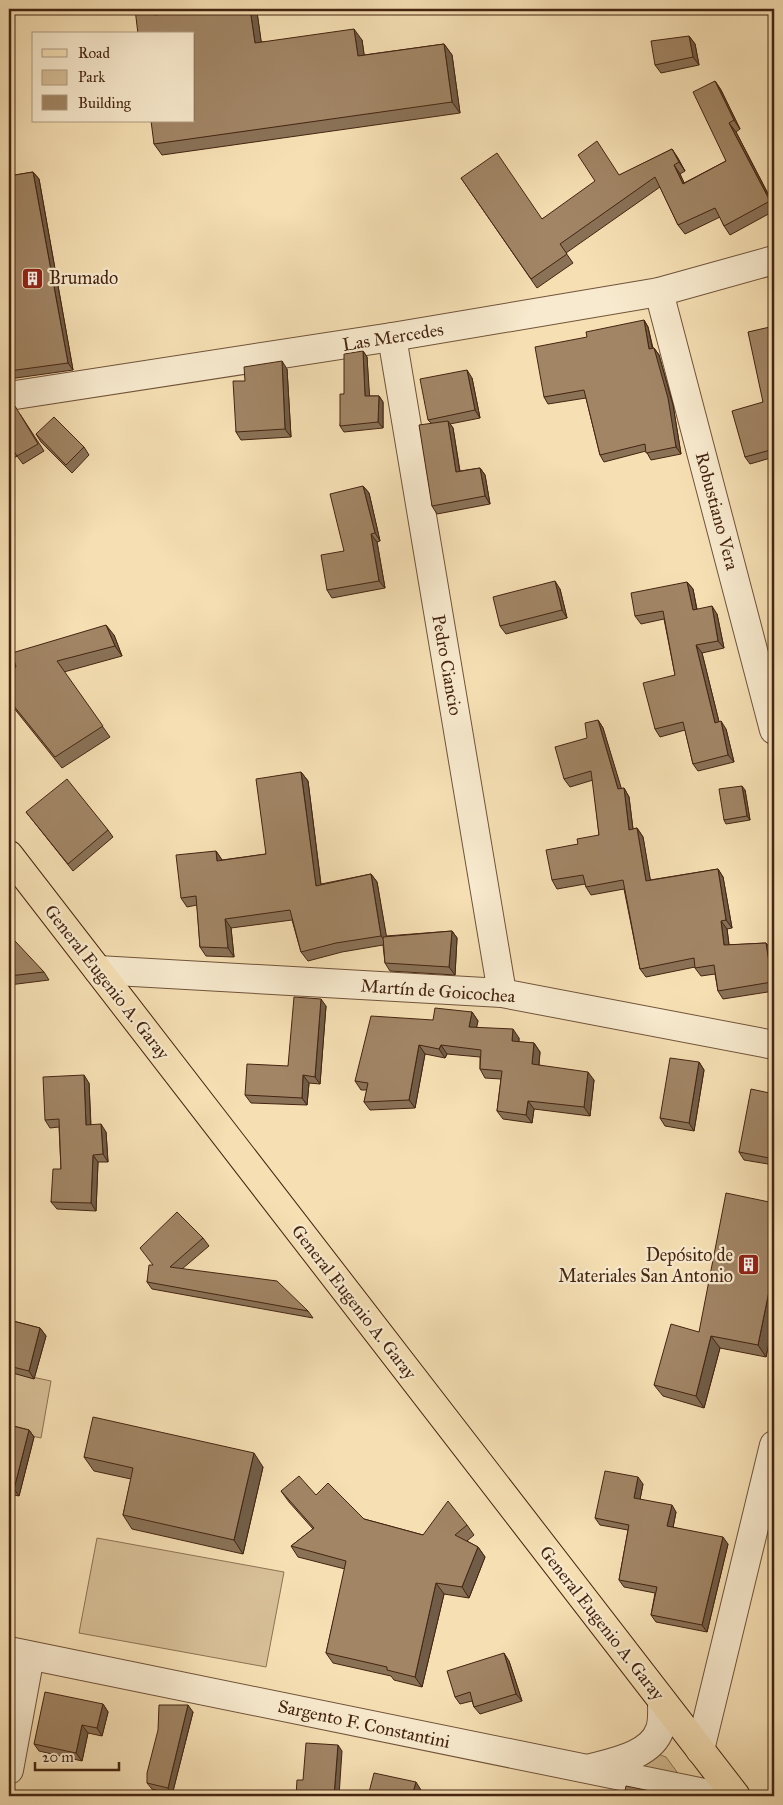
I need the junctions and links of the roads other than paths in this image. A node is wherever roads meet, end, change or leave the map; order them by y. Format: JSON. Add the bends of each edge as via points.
{"nodes":[{"id":1,"x":774,"y":260,"type":"edge"},
{"id":2,"x":659,"y":292,"type":"junction"},
{"id":3,"x":392,"y":338,"type":"junction"},
{"id":4,"x":9,"y":396,"type":"edge"},
{"id":5,"x":774,"y":730,"type":"edge"},
{"id":6,"x":9,"y":855,"type":"edge"},
{"id":7,"x":98,"y":970,"type":"junction"},
{"id":8,"x":502,"y":993,"type":"junction"},
{"id":9,"x":774,"y":1045,"type":"edge"},
{"id":10,"x":774,"y":1445,"type":"edge"},
{"id":11,"x":19,"y":1654,"type":"edge"},
{"id":12,"x":662,"y":1701,"type":"junction"},
{"id":13,"x":700,"y":1750,"type":"junction"},
{"id":14,"x":586,"y":1769,"type":"junction"},
{"id":15,"x":9,"y":1770,"type":"edge"},
{"id":16,"x":719,"y":1796,"type":"edge"},
{"id":17,"x":736,"y":1796,"type":"edge"}],
"edges":[{"from":1,"to":2,"type":"street","name":"Las Mercedes"},
{"from":2,"to":3,"type":"street","name":"Las Mercedes"},
{"from":2,"to":5,"type":"street","name":"Robustiano Vera"},
{"from":3,"to":4,"type":"street","name":"Las Mercedes"},
{"from":3,"to":8,"type":"street","name":"Pedro Ciancio"},
{"from":6,"to":7,"type":"main road","name":"General Eugenio A. Garay"},
{"from":7,"to":8,"type":"street","name":"Martín de Goicochea"},
{"from":7,"to":12,"type":"main road","name":"General Eugenio A. Garay"},
{"from":8,"to":9,"type":"street","name":"Martín de Goicochea"},
{"from":10,"to":13,"type":"street"},
{"from":11,"to":14,"type":"street","name":"Sargento F. Constantini"},
{"from":11,"to":15,"type":"street"},
{"from":12,"to":13,"type":"main road","name":"General Eugenio A. Garay"},
{"from":12,"to":14,"type":"street","via":[[661,1728],[654,1740],[639,1752]]},
{"from":13,"to":17,"type":"main road","name":"General Eugenio A. Garay"},
{"from":14,"to":16,"type":"street","name":"Sargento F. Constantini"}]}
